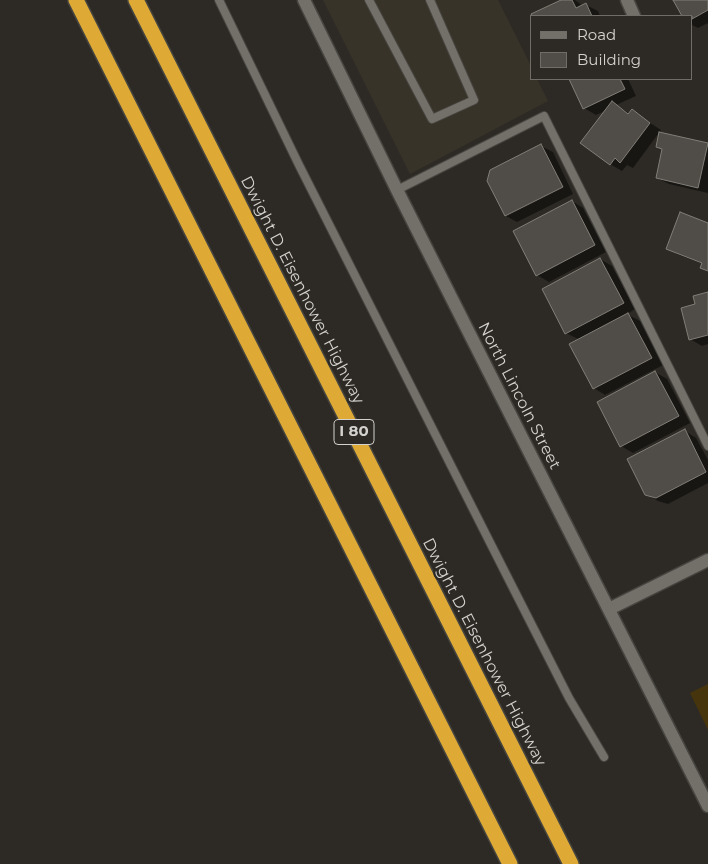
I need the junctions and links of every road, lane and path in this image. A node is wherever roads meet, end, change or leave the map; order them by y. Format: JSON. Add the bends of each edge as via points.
{"nodes":[{"id":1,"x":76,"y":0,"type":"edge"},
{"id":2,"x":136,"y":0,"type":"edge"},
{"id":3,"x":219,"y":0,"type":"edge"},
{"id":4,"x":304,"y":0,"type":"edge"},
{"id":5,"x":369,"y":0,"type":"edge"},
{"id":6,"x":430,"y":0,"type":"edge"},
{"id":7,"x":627,"y":0,"type":"edge"},
{"id":8,"x":634,"y":15,"type":"edge"},
{"id":9,"x":397,"y":190,"type":"junction"},
{"id":10,"x":708,"y":446,"type":"edge"},
{"id":11,"x":708,"y":560,"type":"edge"},
{"id":12,"x":609,"y":609,"type":"junction"},
{"id":13,"x":604,"y":757,"type":"dead end"},
{"id":14,"x":708,"y":806,"type":"edge"},
{"id":15,"x":490,"y":824,"type":"junction"},
{"id":16,"x":500,"y":864,"type":"edge"},
{"id":17,"x":510,"y":864,"type":"edge"},
{"id":18,"x":570,"y":864,"type":"edge"}],
"edges":[{"from":1,"to":15,"type":"highway"},
{"from":2,"to":18,"type":"highway","name":"Dwight D. Eisenhower Highway","number":"I 80"},
{"from":3,"to":13,"type":"lane","via":[[510,582],[569,698]]},
{"from":4,"to":9,"type":"street","name":"North Lincoln Street"},
{"from":5,"to":6,"type":"lane","via":[[432,119],[474,100]]},
{"from":7,"to":8,"type":"street"},
{"from":9,"to":10,"type":"lane","via":[[544,116]]},
{"from":9,"to":12,"type":"street","name":"North Lincoln Street"},
{"from":11,"to":12,"type":"street"},
{"from":12,"to":14,"type":"street","name":"North Lincoln Street"},
{"from":15,"to":16,"type":"highway"},
{"from":15,"to":17,"type":"highway"}]}
